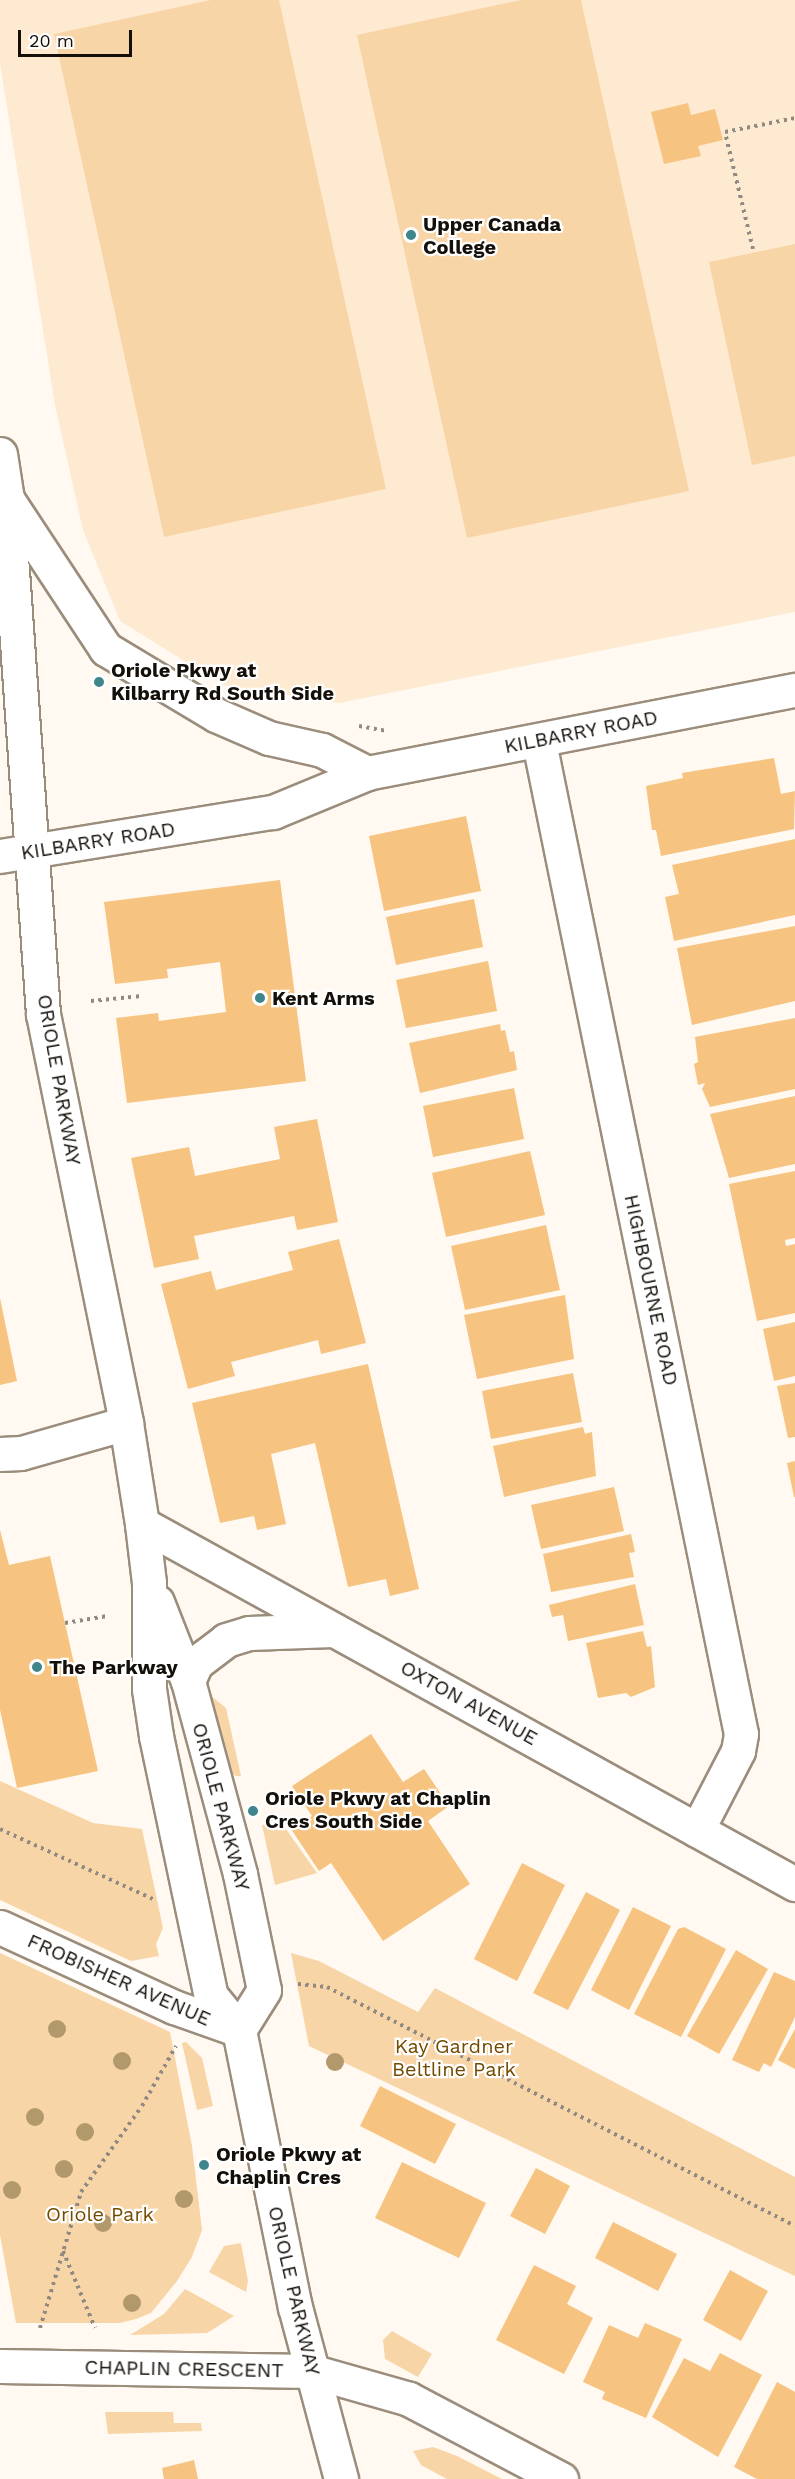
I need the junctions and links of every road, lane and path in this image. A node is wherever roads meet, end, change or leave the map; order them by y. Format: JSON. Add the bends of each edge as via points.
{"nodes":[{"id":1,"x":795,"y":118,"type":"edge"},
{"id":2,"x":753,"y":249,"type":"dead end"},
{"id":3,"x":0,"y":454,"type":"edge"},
{"id":4,"x":7,"y":499,"type":"junction"},
{"id":5,"x":795,"y":690,"type":"edge"},
{"id":6,"x":539,"y":742,"type":"junction"},
{"id":7,"x":367,"y":773,"type":"junction"},
{"id":8,"x":16,"y":854,"type":"edge"},
{"id":9,"x":142,"y":996,"type":"dead end"},
{"id":10,"x":91,"y":1001,"type":"dead end"},
{"id":11,"x":126,"y":1423,"type":"junction"},
{"id":12,"x":0,"y":1454,"type":"edge"},
{"id":13,"x":142,"y":1524,"type":"junction"},
{"id":14,"x":150,"y":1583,"type":"junction"},
{"id":15,"x":107,"y":1616,"type":"dead end"},
{"id":16,"x":65,"y":1623,"type":"dead end"},
{"id":17,"x":340,"y":1630,"type":"junction"},
{"id":18,"x":188,"y":1681,"type":"junction"},
{"id":19,"x":0,"y":1829,"type":"edge"},
{"id":20,"x":697,"y":1830,"type":"junction"},
{"id":21,"x":795,"y":1884,"type":"edge"},
{"id":22,"x":163,"y":1904,"type":"dead end"},
{"id":23,"x":0,"y":1927,"type":"edge"},
{"id":24,"x":288,"y":1986,"type":"dead end"},
{"id":25,"x":239,"y":2030,"type":"junction"},
{"id":26,"x":178,"y":2043,"type":"dead end"},
{"id":27,"x":795,"y":2226,"type":"edge"},
{"id":28,"x":63,"y":2250,"type":"junction"},
{"id":29,"x":40,"y":2328,"type":"dead end"},
{"id":30,"x":95,"y":2328,"type":"dead end"},
{"id":31,"x":0,"y":2366,"type":"edge"},
{"id":32,"x":311,"y":2371,"type":"junction"},
{"id":33,"x":341,"y":2479,"type":"edge"},
{"id":34,"x":561,"y":2479,"type":"edge"}],
"edges":[{"from":1,"to":2,"type":"path","via":[[725,132]]},
{"from":3,"to":4,"type":"street","name":"ORIOLE PARKWAY"},
{"from":4,"to":7,"type":"street","name":"ORIOLE PARKWAY","via":[[106,649],[216,714],[269,738],[322,750]]},
{"from":4,"to":8,"type":"street","name":"ORIOLE PARKWAY"},
{"from":5,"to":6,"type":"street","name":"KILBARRY ROAD"},
{"from":6,"to":7,"type":"street","name":"KILBARRY ROAD"},
{"from":6,"to":20,"type":"street","name":"HIGHBOURNE ROAD","via":[[741,1734],[738,1751]]},
{"from":7,"to":8,"type":"street","name":"KILBARRY ROAD","via":[[273,812]]},
{"from":8,"to":11,"type":"street","name":"ORIOLE PARKWAY","via":[[43,1014]]},
{"from":9,"to":10,"type":"path"},
{"from":11,"to":12,"type":"street","via":[[21,1453]]},
{"from":11,"to":13,"type":"street","name":"ORIOLE PARKWAY"},
{"from":13,"to":14,"type":"street","name":"ORIOLE PARKWAY"},
{"from":13,"to":17,"type":"street","name":"OXTON AVENUE"},
{"from":14,"to":18,"type":"street","name":"ORIOLE PARKWAY"},
{"from":14,"to":25,"type":"street","name":"ORIOLE PARKWAY","via":[[149,1689],[156,1736],[211,1996]]},
{"from":15,"to":16,"type":"path"},
{"from":17,"to":18,"type":"street","via":[[249,1633],[226,1640],[196,1663]]},
{"from":17,"to":20,"type":"street","name":"OXTON AVENUE"},
{"from":18,"to":25,"type":"street","name":"ORIOLE PARKWAY","via":[[240,1874],[264,1990]]},
{"from":19,"to":22,"type":"path"},
{"from":20,"to":21,"type":"street","name":"OXTON AVENUE"},
{"from":23,"to":25,"type":"street","name":"FROBISHER AVENUE","via":[[174,2007]]},
{"from":24,"to":27,"type":"path","via":[[327,1987]]},
{"from":25,"to":32,"type":"street","name":"ORIOLE PARKWAY"},
{"from":26,"to":28,"type":"path","via":[[142,2106],[81,2192]]},
{"from":28,"to":29,"type":"path"},
{"from":28,"to":30,"type":"path"},
{"from":31,"to":32,"type":"street","name":"CHAPLIN CRESCENT"},
{"from":32,"to":33,"type":"street","name":"ORIOLE PARKWAY"},
{"from":32,"to":34,"type":"street","name":"CHAPLIN CRESCENT","via":[[409,2399]]}]}
